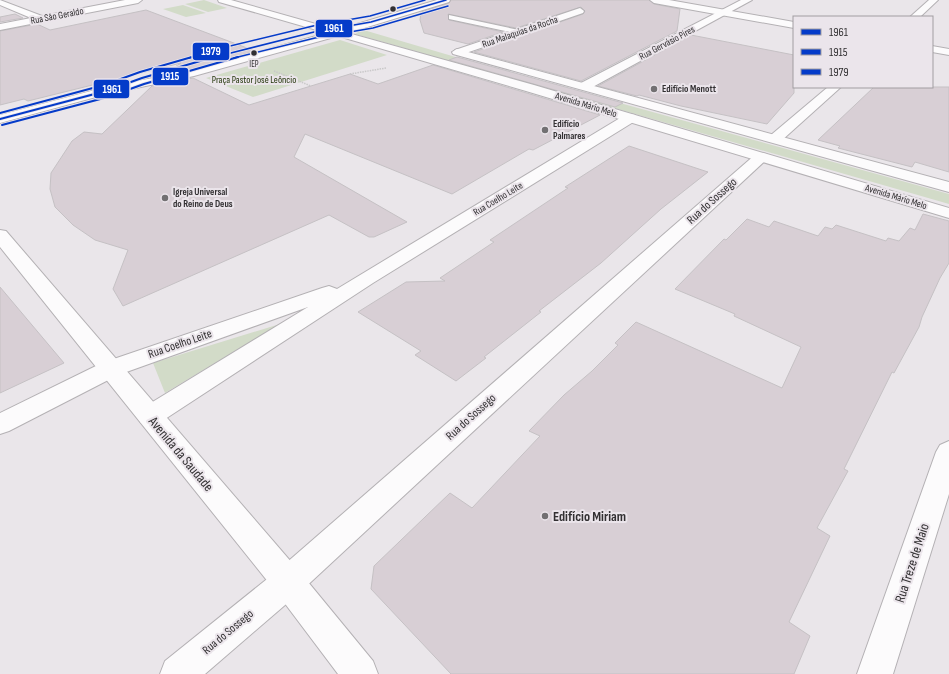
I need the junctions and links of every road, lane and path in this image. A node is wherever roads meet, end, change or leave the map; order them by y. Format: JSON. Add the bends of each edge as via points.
{"nodes":[{"id":1,"x":138,"y":0,"type":"edge"},
{"id":2,"x":222,"y":0,"type":"edge"},
{"id":3,"x":446,"y":0,"type":"edge"},
{"id":4,"x":654,"y":0,"type":"edge"},
{"id":5,"x":748,"y":0,"type":"edge"},
{"id":6,"x":934,"y":0,"type":"edge"},
{"id":7,"x":0,"y":2,"type":"edge"},
{"id":8,"x":945,"y":2,"type":"dead end"},
{"id":9,"x":580,"y":11,"type":"dead end"},
{"id":10,"x":724,"y":12,"type":"junction"},
{"id":11,"x":317,"y":14,"type":"dead end"},
{"id":12,"x":917,"y":16,"type":"edge"},
{"id":13,"x":452,"y":17,"type":"dead end"},
{"id":14,"x":41,"y":19,"type":"junction"},
{"id":15,"x":362,"y":24,"type":"junction"},
{"id":16,"x":793,"y":24,"type":"edge"},
{"id":17,"x":0,"y":27,"type":"edge"},
{"id":18,"x":332,"y":32,"type":"junction"},
{"id":19,"x":519,"y":32,"type":"junction"},
{"id":20,"x":390,"y":34,"type":"dead end"},
{"id":21,"x":444,"y":48,"type":"dead end"},
{"id":22,"x":933,"y":49,"type":"edge"},
{"id":23,"x":459,"y":52,"type":"junction"},
{"id":24,"x":949,"y":52,"type":"edge"},
{"id":25,"x":243,"y":59,"type":"junction"},
{"id":26,"x":311,"y":86,"type":"dead end"},
{"id":27,"x":585,"y":86,"type":"junction"},
{"id":28,"x":834,"y":88,"type":"edge"},
{"id":29,"x":106,"y":91,"type":"junction"},
{"id":30,"x":630,"y":118,"type":"junction"},
{"id":31,"x":0,"y":119,"type":"edge"},
{"id":32,"x":776,"y":138,"type":"junction"},
{"id":33,"x":760,"y":157,"type":"junction"},
{"id":34,"x":949,"y":187,"type":"edge"},
{"id":35,"x":949,"y":213,"type":"edge"},
{"id":36,"x":0,"y":236,"type":"edge"},
{"id":37,"x":366,"y":279,"type":"junction"},
{"id":38,"x":110,"y":369,"type":"junction"},
{"id":39,"x":150,"y":416,"type":"junction"},
{"id":40,"x":0,"y":424,"type":"edge"},
{"id":41,"x":949,"y":452,"type":"edge"},
{"id":42,"x":288,"y":582,"type":"junction"},
{"id":43,"x":178,"y":674,"type":"edge"},
{"id":44,"x":360,"y":674,"type":"edge"},
{"id":45,"x":875,"y":674,"type":"edge"}],
"edges":[{"from":1,"to":14,"type":"street","name":"Rua São Geraldo"},
{"from":2,"to":18,"type":"street","name":"Avenida Mário Melo"},
{"from":3,"to":15,"type":"street"},
{"from":4,"to":10,"type":"street"},
{"from":5,"to":10,"type":"street","name":"Rua Gervásio Pires"},
{"from":6,"to":8,"type":"street"},
{"from":6,"to":12,"type":"street"},
{"from":7,"to":14,"type":"street"},
{"from":9,"to":19,"type":"street","name":"Rua Malaquias da Rocha"},
{"from":10,"to":16,"type":"street"},
{"from":10,"to":27,"type":"street","name":"Rua Gervásio Pires"},
{"from":11,"to":15,"type":"street"},
{"from":13,"to":19,"type":"lane"},
{"from":14,"to":17,"type":"street","name":"Rua São Geraldo"},
{"from":15,"to":18,"type":"street"},
{"from":15,"to":20,"type":"street"},
{"from":18,"to":25,"type":"street"},
{"from":18,"to":29,"type":"street","via":[[283,39],[177,67]]},
{"from":18,"to":30,"type":"street","name":"Avenida Mário Melo"},
{"from":19,"to":23,"type":"street","name":"Rua Malaquias da Rocha"},
{"from":21,"to":23,"type":"street","name":"Avenida Mário Melo"},
{"from":22,"to":24,"type":"street"},
{"from":23,"to":27,"type":"street","name":"Avenida Mário Melo"},
{"from":25,"to":26,"type":"path"},
{"from":25,"to":29,"type":"street","via":[[190,74]]},
{"from":27,"to":32,"type":"street","name":"Avenida Mário Melo"},
{"from":28,"to":32,"type":"street"},
{"from":29,"to":31,"type":"street"},
{"from":30,"to":33,"type":"street","name":"Avenida Mário Melo"},
{"from":30,"to":37,"type":"street","name":"Rua Coelho Leite"},
{"from":32,"to":34,"type":"street","name":"Avenida Mário Melo"},
{"from":33,"to":35,"type":"street","name":"Avenida Mário Melo"},
{"from":33,"to":42,"type":"street","name":"Rua do Sossego"},
{"from":36,"to":38,"type":"street","name":"Avenida da Saudade"},
{"from":37,"to":38,"type":"street","name":"Rua Coelho Leite"},
{"from":37,"to":39,"type":"street","name":"Rua Coelho Leite"},
{"from":38,"to":39,"type":"street","name":"Avenida da Saudade"},
{"from":38,"to":40,"type":"street","name":"Rua Coelho Leite"},
{"from":39,"to":42,"type":"street","name":"Avenida da Saudade"},
{"from":41,"to":45,"type":"street","name":"Rua Treze de Maio"},
{"from":42,"to":43,"type":"street","name":"Rua do Sossego"},
{"from":42,"to":44,"type":"street","name":"Avenida da Saudade"}]}
